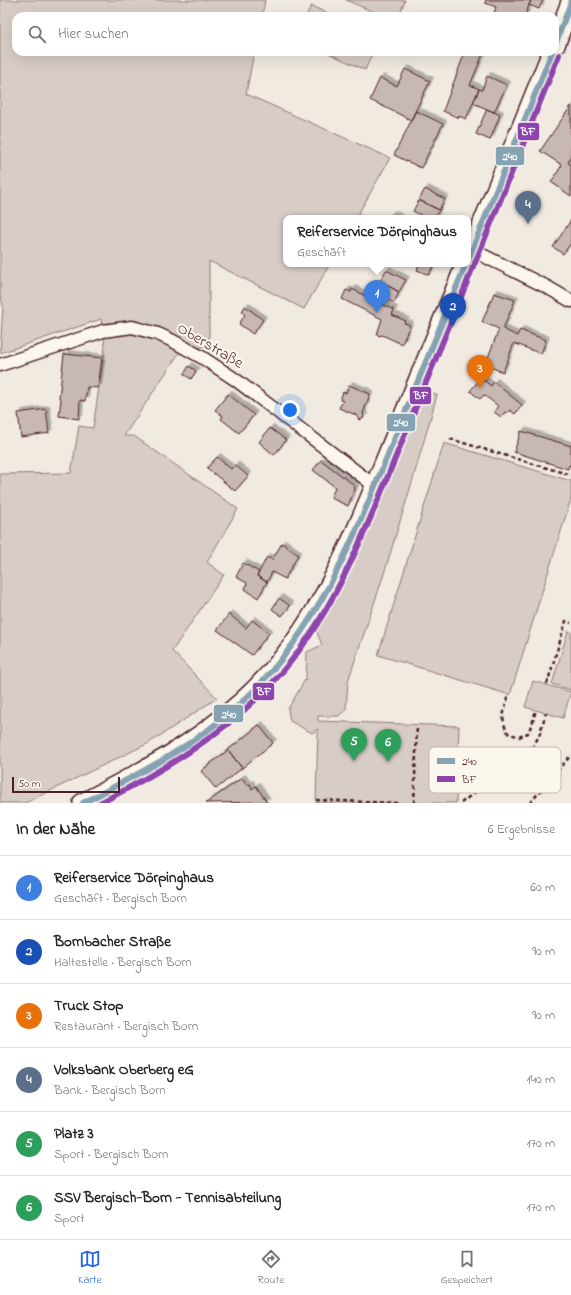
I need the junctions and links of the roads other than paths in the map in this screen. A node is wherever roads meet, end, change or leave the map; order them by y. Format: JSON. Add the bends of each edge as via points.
{"nodes":[{"id":1,"x":571,"y":2,"type":"edge"},
{"id":2,"x":562,"y":39,"type":"edge"},
{"id":3,"x":550,"y":56,"type":"edge"},
{"id":4,"x":471,"y":253,"type":"edge"},
{"id":5,"x":471,"y":259,"type":"edge"},
{"id":6,"x":465,"y":267,"type":"edge"},
{"id":7,"x":571,"y":301,"type":"edge"},
{"id":8,"x":0,"y":365,"type":"edge"},
{"id":9,"x":375,"y":486,"type":"junction"},
{"id":10,"x":82,"y":803,"type":"edge"}],
"edges":[{"from":1,"to":2,"type":"main road"},
{"from":3,"to":4,"type":"main road"},
{"from":5,"to":7,"type":"street","via":[[547,287]]},
{"from":6,"to":9,"type":"main road"},
{"from":8,"to":9,"type":"street","name":"Oberstraße","via":[[103,331],[132,327],[158,334],[203,358],[236,380]]},
{"from":9,"to":10,"type":"main road","via":[[322,600],[286,654],[258,686],[192,742]]}]}
